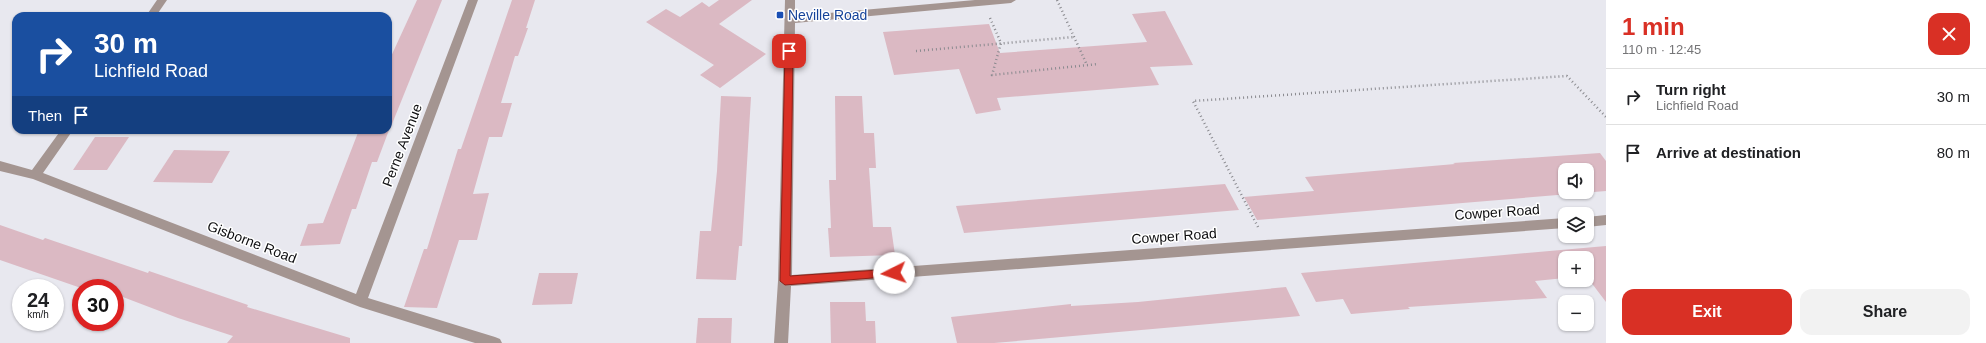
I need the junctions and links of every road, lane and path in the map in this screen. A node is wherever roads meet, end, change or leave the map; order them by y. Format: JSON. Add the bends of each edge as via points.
{"nodes":[{"id":1,"x":162,"y":0,"type":"edge"},
{"id":2,"x":473,"y":0,"type":"edge"},
{"id":3,"x":790,"y":0,"type":"edge"},
{"id":4,"x":1011,"y":0,"type":"edge"},
{"id":5,"x":1057,"y":0,"type":"edge"},
{"id":6,"x":984,"y":2,"type":"junction"},
{"id":7,"x":154,"y":12,"type":"edge"},
{"id":8,"x":789,"y":20,"type":"junction"},
{"id":9,"x":1074,"y":37,"type":"junction"},
{"id":10,"x":1001,"y":43,"type":"junction"},
{"id":11,"x":916,"y":51,"type":"dead end"},
{"id":12,"x":1098,"y":64,"type":"dead end"},
{"id":13,"x":1087,"y":65,"type":"junction"},
{"id":14,"x":1606,"y":117,"type":"edge"},
{"id":15,"x":64,"y":134,"type":"edge"},
{"id":16,"x":0,"y":166,"type":"edge"},
{"id":17,"x":34,"y":175,"type":"junction"},
{"id":18,"x":1606,"y":220,"type":"edge"},
{"id":19,"x":1594,"y":221,"type":"edge"},
{"id":20,"x":1558,"y":224,"type":"edge"},
{"id":21,"x":1267,"y":245,"type":"junction"},
{"id":22,"x":785,"y":281,"type":"junction"},
{"id":23,"x":360,"y":301,"type":"junction"},
{"id":24,"x":494,"y":343,"type":"edge"},
{"id":25,"x":781,"y":343,"type":"edge"}],
"edges":[{"from":1,"to":7,"type":"street"},
{"from":2,"to":23,"type":"street","name":"Perne Avenue"},
{"from":3,"to":8,"type":"street"},
{"from":4,"to":6,"type":"street"},
{"from":5,"to":9,"type":"path"},
{"from":6,"to":8,"type":"street"},
{"from":6,"to":10,"type":"path"},
{"from":8,"to":22,"type":"street"},
{"from":9,"to":10,"type":"path"},
{"from":9,"to":13,"type":"path"},
{"from":10,"to":11,"type":"path"},
{"from":10,"to":13,"type":"path","via":[[992,75]]},
{"from":12,"to":13,"type":"path"},
{"from":14,"to":21,"type":"path","via":[[1567,76],[1193,101]]},
{"from":15,"to":17,"type":"street"},
{"from":16,"to":17,"type":"street","name":"Gisborne Road"},
{"from":17,"to":23,"type":"street","name":"Gisborne Road"},
{"from":18,"to":19,"type":"street"},
{"from":20,"to":21,"type":"street","name":"Cowper Road"},
{"from":21,"to":22,"type":"street","name":"Cowper Road"},
{"from":22,"to":25,"type":"street"},
{"from":23,"to":24,"type":"street","name":"Gisborne Road"}]}
